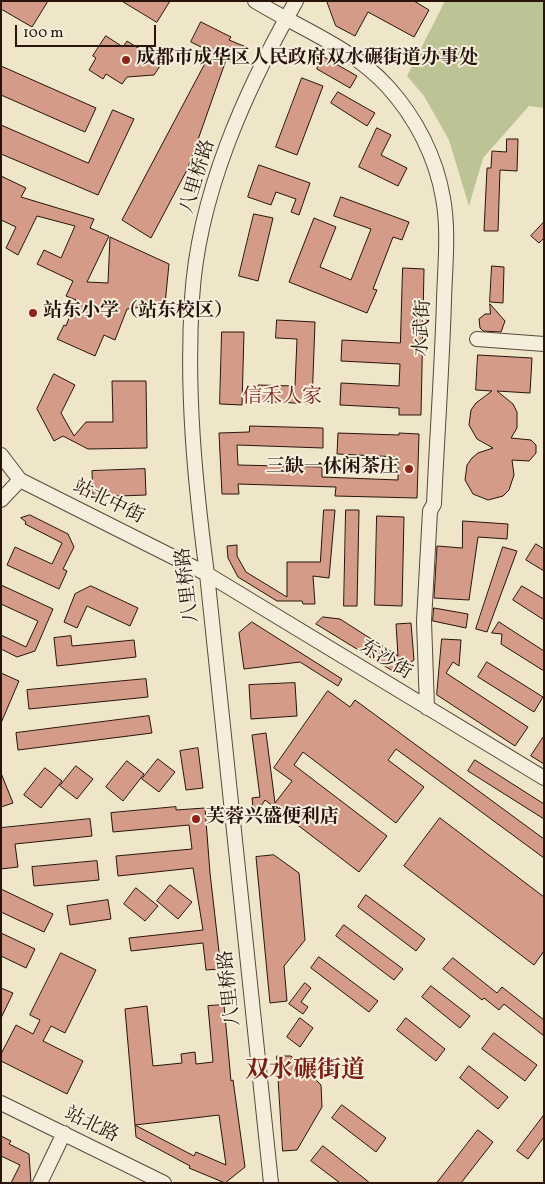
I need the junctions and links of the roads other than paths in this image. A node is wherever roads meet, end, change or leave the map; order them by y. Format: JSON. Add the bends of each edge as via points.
{"nodes":[{"id":1,"x":255,"y":1,"type":"edge"},
{"id":2,"x":296,"y":1,"type":"edge"},
{"id":3,"x":285,"y":20,"type":"junction"},
{"id":4,"x":477,"y":338,"type":"dead end"},
{"id":5,"x":544,"y":344,"type":"edge"},
{"id":6,"x":1,"y":455,"type":"edge"},
{"id":7,"x":20,"y":480,"type":"junction"},
{"id":8,"x":1,"y":500,"type":"edge"},
{"id":9,"x":207,"y":574,"type":"junction"},
{"id":10,"x":427,"y":708,"type":"junction"},
{"id":11,"x":544,"y":778,"type":"edge"},
{"id":12,"x":1,"y":1103,"type":"edge"},
{"id":13,"x":64,"y":1134,"type":"junction"},
{"id":14,"x":40,"y":1183,"type":"edge"},
{"id":15,"x":164,"y":1183,"type":"edge"},
{"id":16,"x":271,"y":1183,"type":"edge"}],
"edges":[{"from":1,"to":3,"type":"street","name":"水武街"},
{"from":2,"to":3,"type":"street","name":"八里桥路"},
{"from":3,"to":9,"type":"street","name":"八里桥路","via":[[249,92],[222,158],[202,233],[192,299],[189,390],[196,493]]},
{"from":3,"to":10,"type":"street","name":"水武街","via":[[358,61],[388,87],[419,131],[432,157],[443,198],[446,249],[444,317],[424,621]]},
{"from":4,"to":5,"type":"street"},
{"from":6,"to":7,"type":"street","name":"站北中街"},
{"from":7,"to":8,"type":"street"},
{"from":7,"to":9,"type":"street","name":"站北中街"},
{"from":9,"to":10,"type":"street","name":"东沙街"},
{"from":9,"to":16,"type":"street","name":"八里桥路"},
{"from":10,"to":11,"type":"street","name":"东沙街"},
{"from":12,"to":13,"type":"street","name":"站北路"},
{"from":13,"to":14,"type":"street"},
{"from":13,"to":15,"type":"street","name":"站北路"}]}
